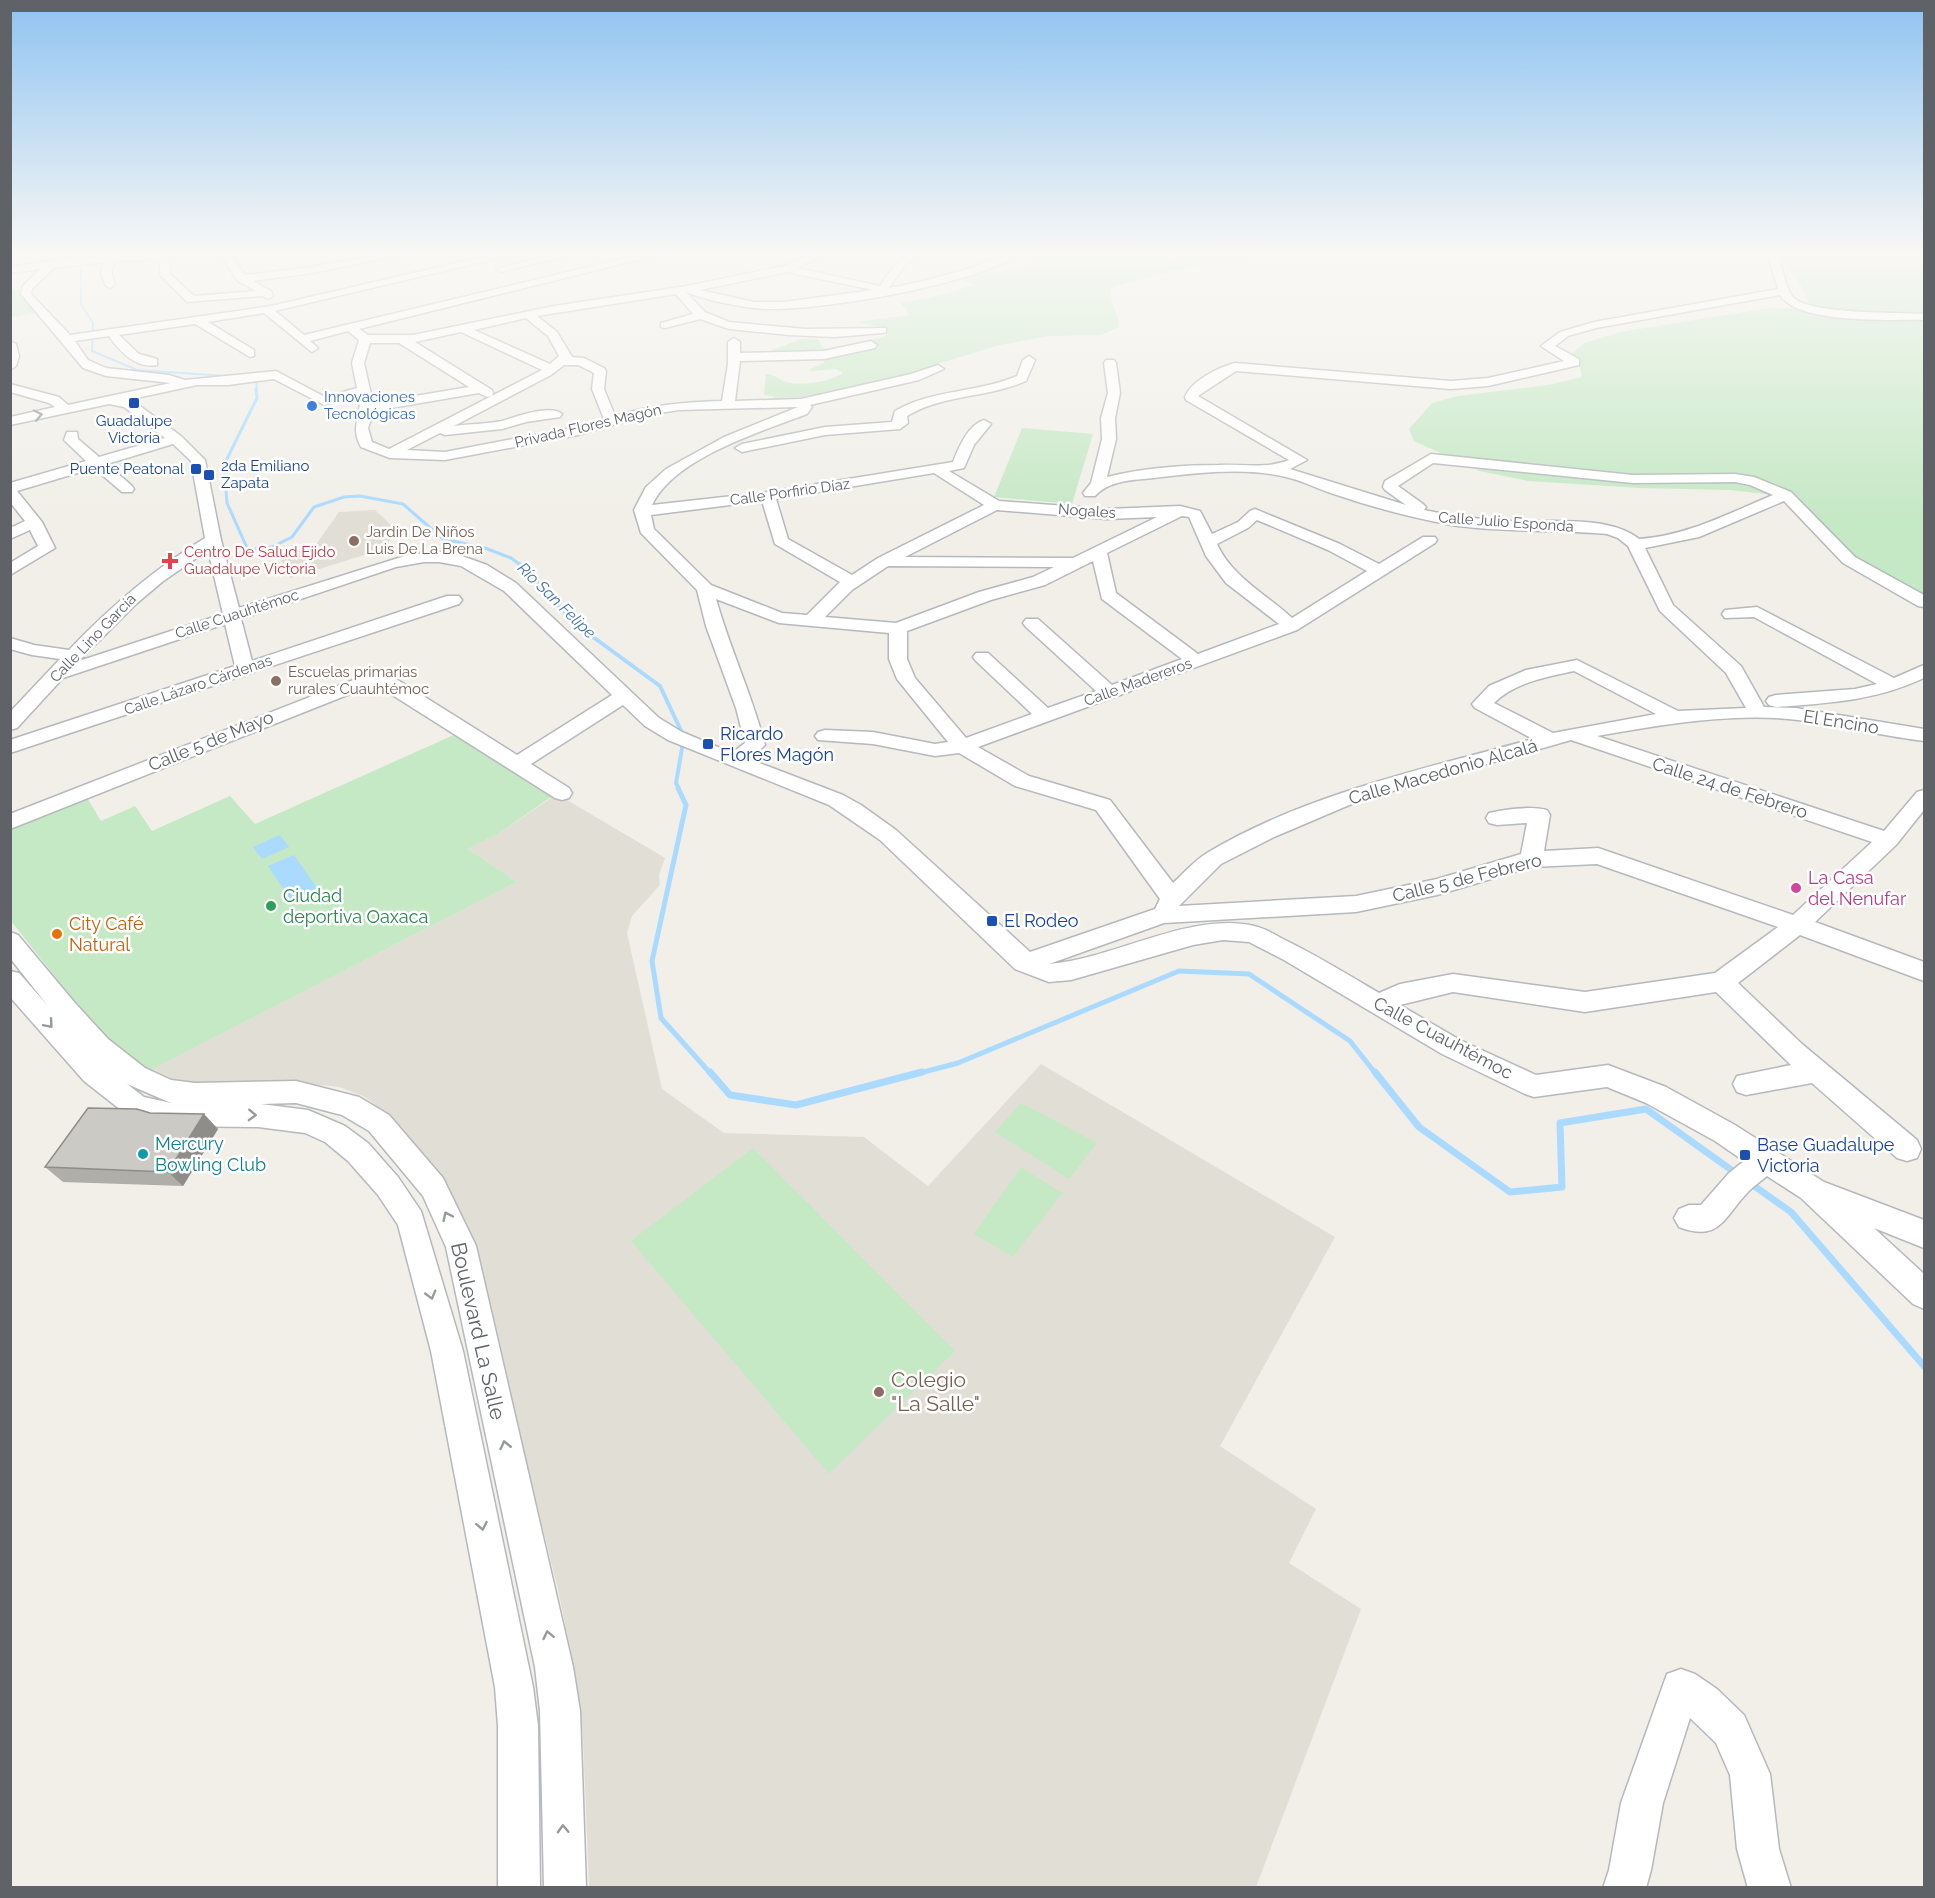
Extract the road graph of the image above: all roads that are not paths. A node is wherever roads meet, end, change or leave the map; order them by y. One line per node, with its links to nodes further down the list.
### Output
1 (68, 341): 22 (street)
2 (116, 341): 17 (street)
3 (230, 341): 14 (street)
4 (304, 341): 13 (street)
5 (365, 341): 25 (street, Privada Flores Magón)
6 (404, 341): 24 (street)
7 (493, 341): 19 (street)
8 (557, 341): 19 (street)
9 (734, 341): 15 (street)
10 (1556, 341): 43 (street)
11 (10, 344): 20 (street)
12 (873, 345): 15 (street)
13 (312, 348)
14 (250, 353)
15 (734, 357): 29 (street)
16 (1029, 360): 40 (street)
17 (153, 362)
18 (1110, 363): 44 (street)
19 (556, 365): 26 (street); 34 (street)
20 (10, 366)
21 (938, 369): 28 (street, Privada Flores Magón)
22 (186, 384): 25 (street); 27 (street)
23 (10, 388): 31 (street)
24 (481, 389): 26 (street); 30 (street)
25 (363, 390): 30 (street, Privada Flores Magón)
26 (496, 399): 36 (street)
27 (113, 401): 31 (street); 38 (street)
28 (801, 403): 29 (street, Privada Flores Magón); 40 (street)
29 (728, 405): 34 (street, Privada Flores Magón)
30 (368, 408): 39 (street, Privada Flores Magón)
31 (65, 409): 33 (street, one-way to 31)
32 (555, 414): 36 (street)
33 (10, 421)
34 (611, 421): 39 (street, Privada Flores Magón)
35 (984, 423): 42 (street, Calle Porfirio Díaz)
36 (434, 432): 39 (street)
37 (72, 435): 41 (street)
38 (176, 439): 41 (street); 56 (street)
39 (390, 454)
40 (687, 460): 50 (street)
41 (97, 462): 45 (street); 46 (street)
42 (938, 470): 48 (street, Calle Porfirio Díaz); 49 (street)
43 (1274, 471): 44 (street, Calle Julio Esponda); 53 (street, Calle Julio Esponda)
44 (1098, 484): 51 (street)
45 (127, 489)
46 (10, 490): 54 (street)
47 (1786, 495): 53 (street); 59 (street); 68 (street)
48 (768, 496): 50 (street, Calle Porfirio Díaz); 65 (street)
49 (995, 505): 51 (street, Nogales); 61 (street)
50 (642, 511): 66 (street)
51 (1073, 512): 52 (street, Nogales)
52 (1180, 512): 58 (street); 60 (street)
53 (1432, 516): 59 (street, Calle Julio Esponda)
54 (34, 522): 55 (street); 63 (street)
55 (10, 534)
56 (213, 540): 70 (street); 76 (street, Calle Lino García)
57 (1429, 540): 64 (street, Calle Madereros)
58 (1207, 543): 64 (street); 73 (street)
59 (1635, 544): 85 (street)
60 (1099, 551): 62 (street); 78 (street)
61 (884, 561): 62 (street); 65 (street)
62 (1080, 562): 74 (street)
63 (10, 570)
64 (1379, 571): 73 (street, Calle Madereros)
65 (852, 582): 71 (street)
66 (705, 589): 71 (street); 95 (street)
67 (453, 600): 79 (street, Calle Lázaro Cárdenas)
68 (1924, 602)
69 (1731, 614): 82 (street)
70 (232, 616): 79 (street); 81 (street, Calle Cuauhtémoc); 84 (street, Calle Cuauhtémoc)
71 (810, 622): 74 (street)
72 (1032, 623): 83 (street)
73 (1291, 626): 78 (street, Calle Madereros)
74 (898, 628): 93 (street)
75 (10, 643): 76 (street)
76 (75, 656): 81 (street, Calle Lino García)
77 (982, 657): 86 (street)
78 (1196, 660): 83 (street, Calle Madereros)
79 (245, 669): 94 (street, Calle Lázaro Cárdenas)
80 (1924, 671): 82 (street)
81 (58, 674): 88 (street, Calle Lino García)
82 (1894, 685): 85 (street)
83 (1109, 692): 86 (street, Calle Madereros)
84 (623, 696): 95 (street, Calle Cuauhtémoc); 96 (street)
85 (1755, 708): 87 (street, Calle Macedonio Alcalá); 90 (street, El Encino)
86 (1045, 716): 93 (street, Calle Madereros)
87 (1675, 717): 89 (street, Calle Macedonio Alcalá); 92 (street)
88 (10, 724)
89 (1572, 734): 92 (street, Calle Macedonio Alcalá); 101 (street, Calle 24 de Febrero)
90 (1924, 735)
91 (825, 736): 93 (street, Calle Madereros)
92 (1551, 740): 103 (street, Calle Macedonio Alcalá)
93 (962, 746): 103 (street)
94 (10, 747)
95 (734, 761): 106 (street, Calle Cuauhtémoc)
96 (518, 765): 97 (street, Calle 5 de Mayo); 100 (street, Calle 5 de Mayo)
97 (562, 793)
98 (1923, 801): 101 (street)
99 (1497, 818): 102 (street)
100 (10, 822)
101 (1888, 840): 104 (street)
102 (1531, 859): 103 (street, Calle 5 de Febrero); 104 (street, Calle 5 de Febrero)
103 (1167, 906): 106 (street)
104 (1797, 925): 107 (street, Calle 5 de Febrero); 109 (street)
105 (10, 940): 120 (street, Boulevard La Salle, one-way to 105)
106 (1024, 963): 110 (street, Calle Cuauhtémoc)
107 (1924, 972)
108 (10, 980): 119 (street, Boulevard La Salle, one-way to 119)
109 (1720, 982): 110 (street); 111 (street)
110 (1378, 1004): 114 (street, Calle Cuauhtémoc)
111 (1816, 1071): 112 (street); 113 (street)
112 (1746, 1084)
113 (1907, 1149)
114 (1754, 1170): 115 (street, Calle Cuauhtémoc); 116 (street)
115 (1811, 1190): 117 (street); 118 (street, Calle Cuauhtémoc)
116 (1689, 1218)
117 (1924, 1234)
118 (1924, 1294)
119 (519, 1887)
120 (565, 1887)
121 (1624, 1887): 122 (street)
122 (1770, 1887)

